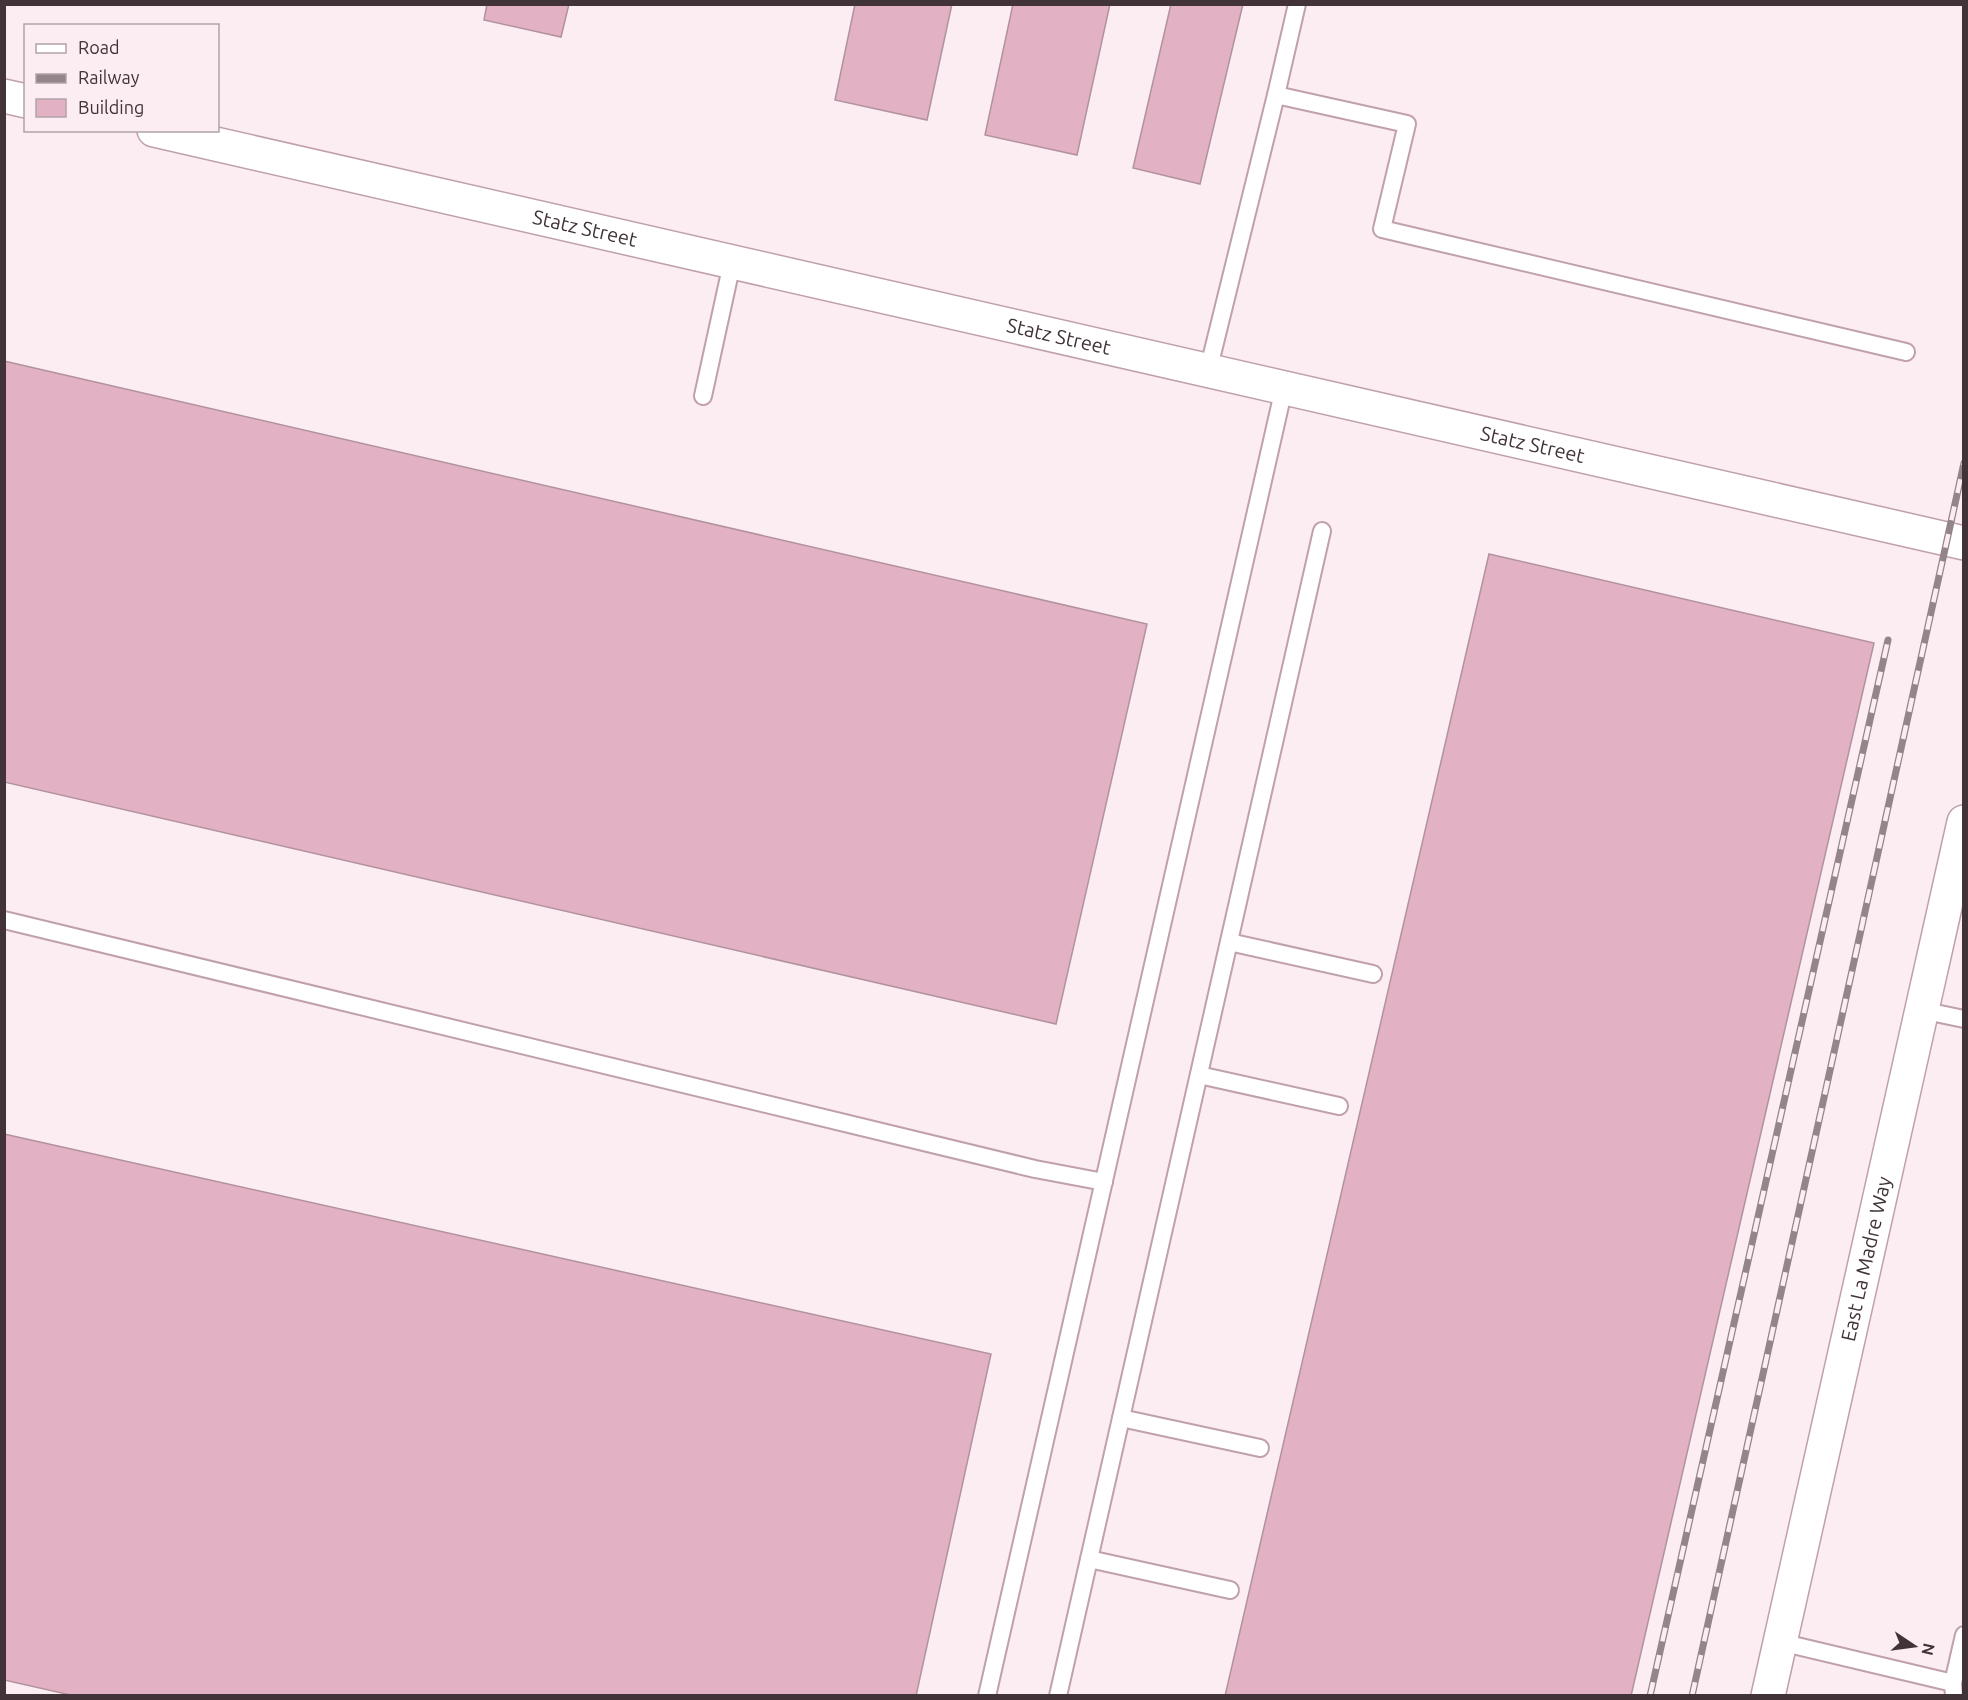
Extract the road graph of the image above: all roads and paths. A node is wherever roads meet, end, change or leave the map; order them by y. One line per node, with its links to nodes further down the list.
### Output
1 (1297, 4): 2 (lane)
2 (1276, 95): 7 (lane); 8 (lane)
3 (4, 96): 4 (street)
4 (24, 101)
5 (163, 132): 6 (street, Statz Street)
6 (732, 263): 8 (street, Statz Street); 10 (lane)
7 (1906, 352)
8 (1208, 371): 9 (street, Statz Street)
9 (1284, 388): 12 (street, Statz Street); 21 (lane)
10 (703, 396)
11 (1322, 531): 15 (lane)
12 (1964, 543)
13 (1964, 822): 17 (street, East La Madre Way)
14 (4, 920): 21 (lane)
15 (1229, 942): 16 (lane); 19 (lane)
16 (1372, 974)
17 (1921, 1010): 18 (lane); 27 (street, East La Madre Way)
18 (1964, 1019)
19 (1199, 1075): 20 (lane); 22 (lane)
20 (1339, 1106)
21 (1104, 1182): 29 (lane)
22 (1121, 1418): 23 (lane); 24 (lane)
23 (1260, 1448)
24 (1089, 1559): 25 (lane); 30 (lane)
25 (1230, 1590)
26 (1964, 1635): 28 (lane)
27 (1780, 1642): 28 (lane); 31 (street, East La Madre Way)
28 (1953, 1689)
29 (987, 1695)
30 (1058, 1695)
31 (1768, 1695)

